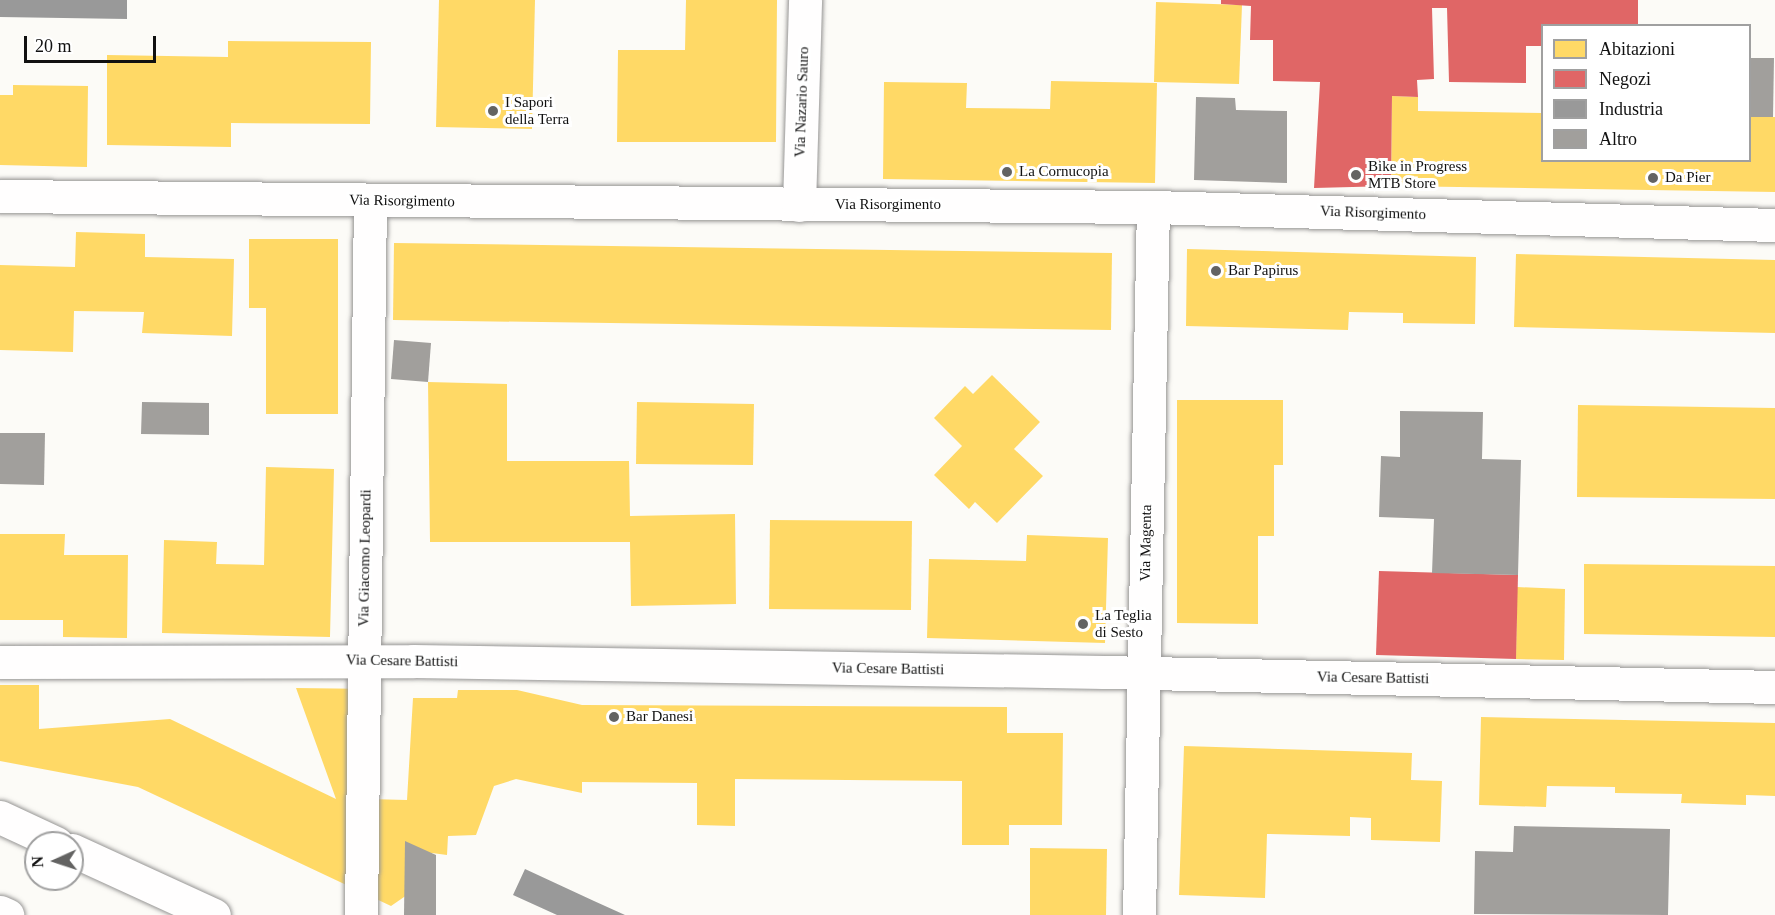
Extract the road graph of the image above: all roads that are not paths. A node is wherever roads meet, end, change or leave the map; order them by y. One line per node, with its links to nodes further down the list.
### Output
1 (805, 0): 4 (street, Via Nazario Sauro)
2 (0, 196): 3 (street, Via Risorgimento)
3 (369, 201): 4 (street, Via Risorgimento); 7 (street, Via Giacomo Leopardi)
4 (800, 205): 5 (street, Via Risorgimento)
5 (1153, 207): 6 (street, Via Risorgimento); 9 (street, Via Magenta)
6 (1775, 225)
7 (364, 661): 8 (street, Via Cesare Battisti); 9 (street, Via Cesare Battisti); 17 (street, Via Giacomo Leopardi)
8 (0, 662)
9 (1143, 673): 10 (street, Via Cesare Battisti); 18 (street, Via Magenta)
10 (1775, 687)
11 (0, 817): 12 (street)
12 (30, 831)
13 (84, 855): 16 (street)
14 (0, 912): 15 (street)
15 (7, 915)
16 (214, 915)
17 (361, 915)
18 (1139, 915)

